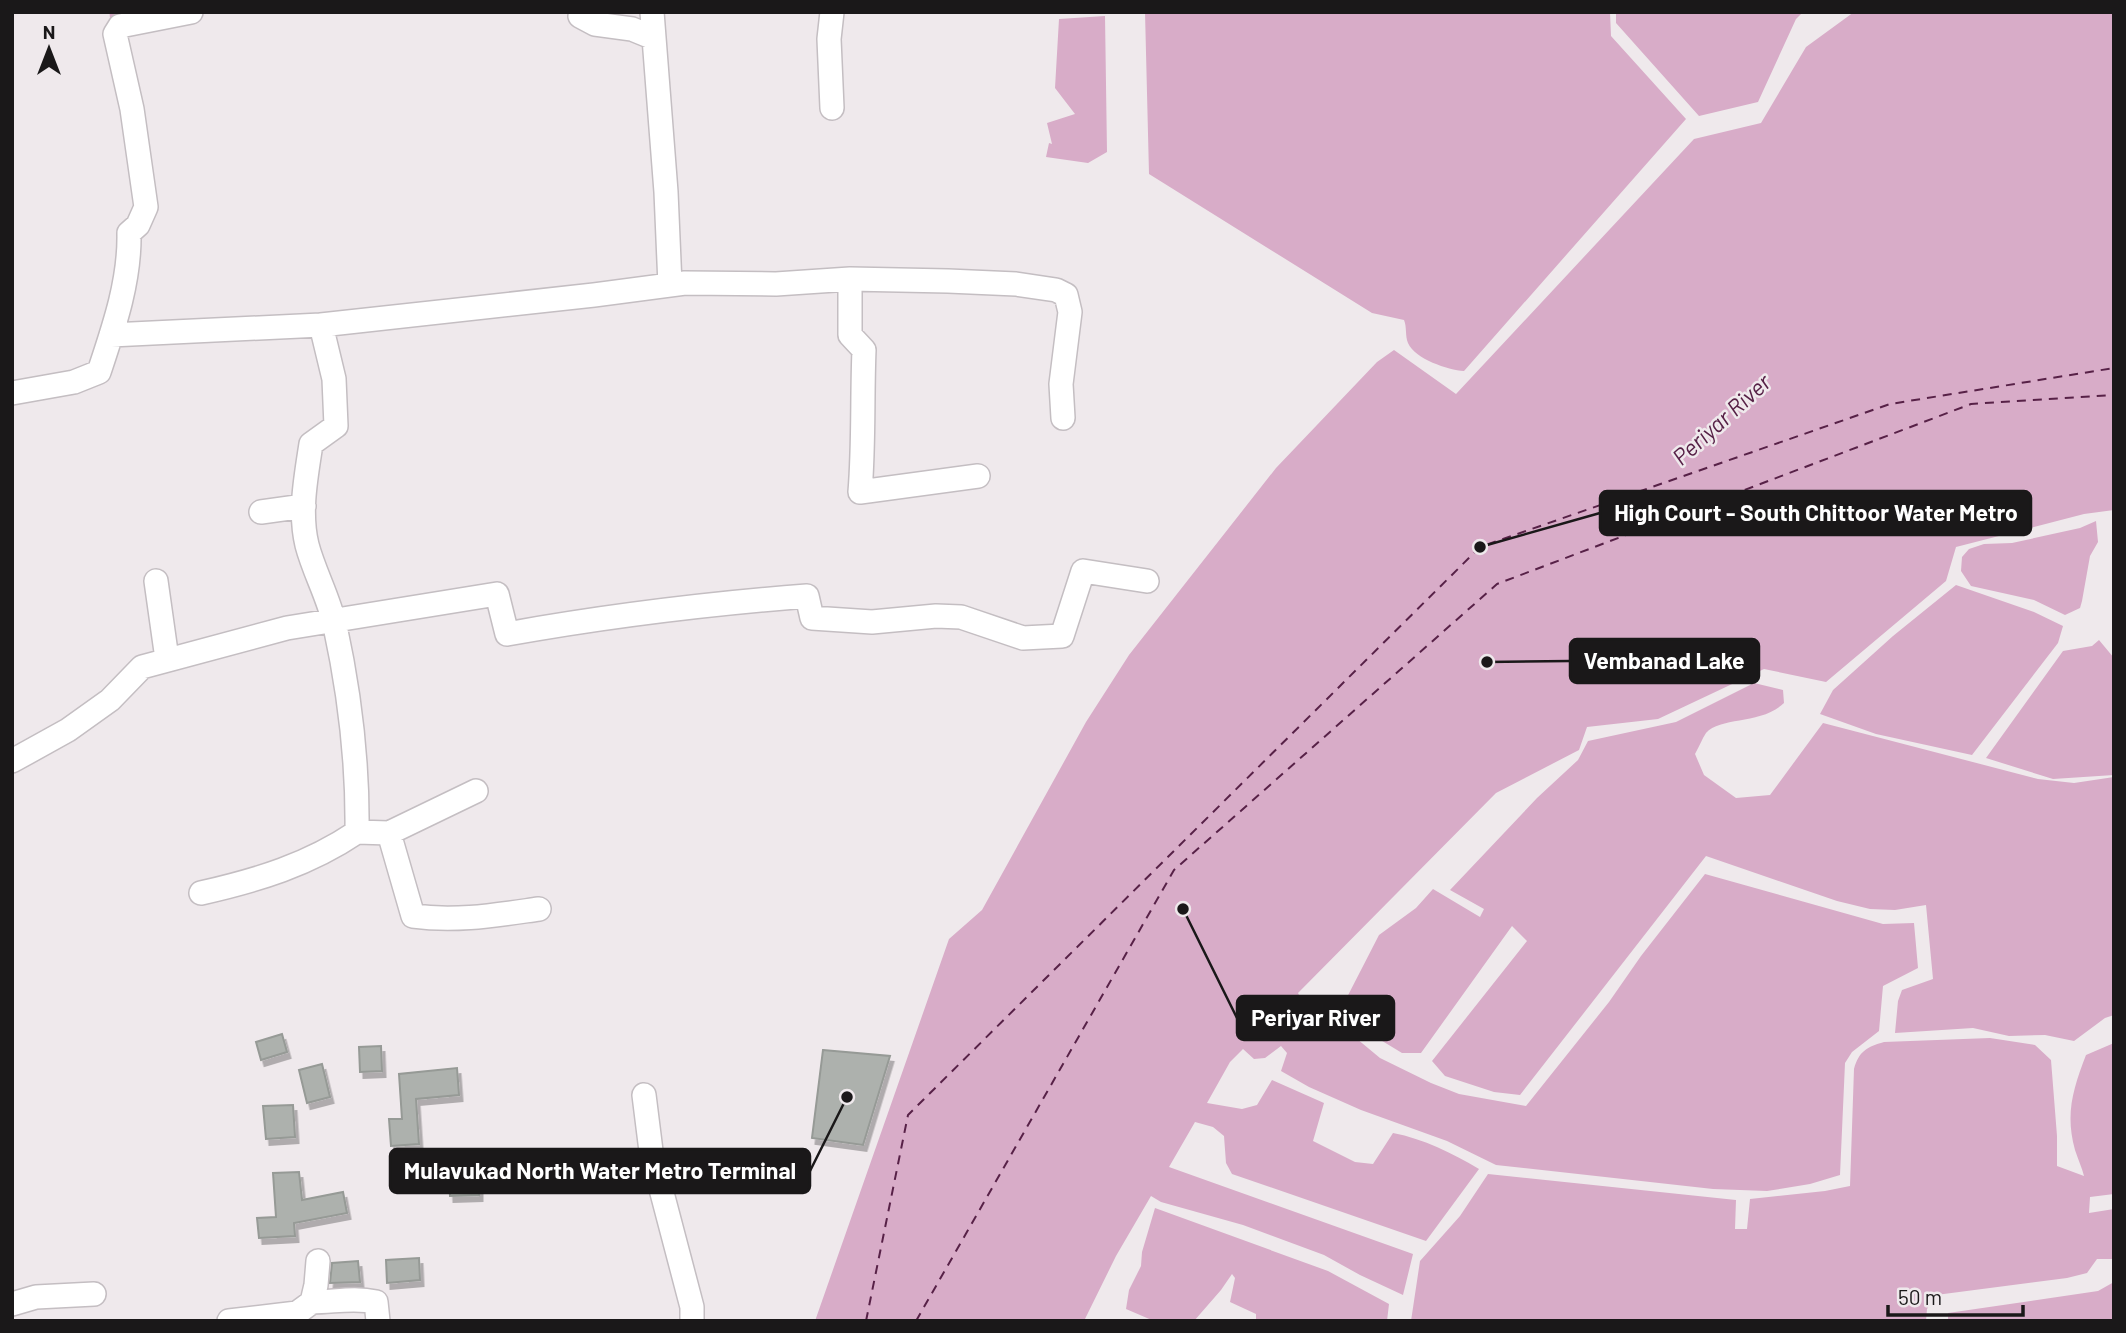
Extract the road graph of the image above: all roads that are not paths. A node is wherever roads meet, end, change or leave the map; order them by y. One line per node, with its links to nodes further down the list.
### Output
1 (191, 12): 10 (street)
2 (652, 12): 5 (street)
3 (832, 12): 6 (street)
4 (580, 16): 5 (street)
5 (654, 38): 8 (street)
6 (832, 108)
7 (850, 279): 8 (street); 12 (street); 13 (street)
8 (670, 285): 9 (street)
9 (321, 325): 10 (street); 14 (street)
10 (111, 335): 11 (street)
11 (12, 393)
12 (1063, 418)
13 (978, 476)
14 (304, 506): 15 (street); 18 (street)
15 (261, 512)
16 (156, 580): 19 (street)
17 (1147, 581): 18 (street)
18 (334, 621): 19 (street); 22 (street)
19 (167, 659): 20 (street)
20 (12, 761)
21 (476, 791): 23 (street)
22 (357, 832): 23 (street); 24 (street)
23 (389, 833): 25 (street)
24 (201, 893)
25 (539, 909)
26 (644, 1096): 33 (street)
27 (318, 1261): 29 (street)
28 (94, 1294): 30 (street)
29 (312, 1302): 31 (street); 32 (street)
30 (12, 1304)
31 (229, 1321)
32 (378, 1321)
33 (692, 1321)

